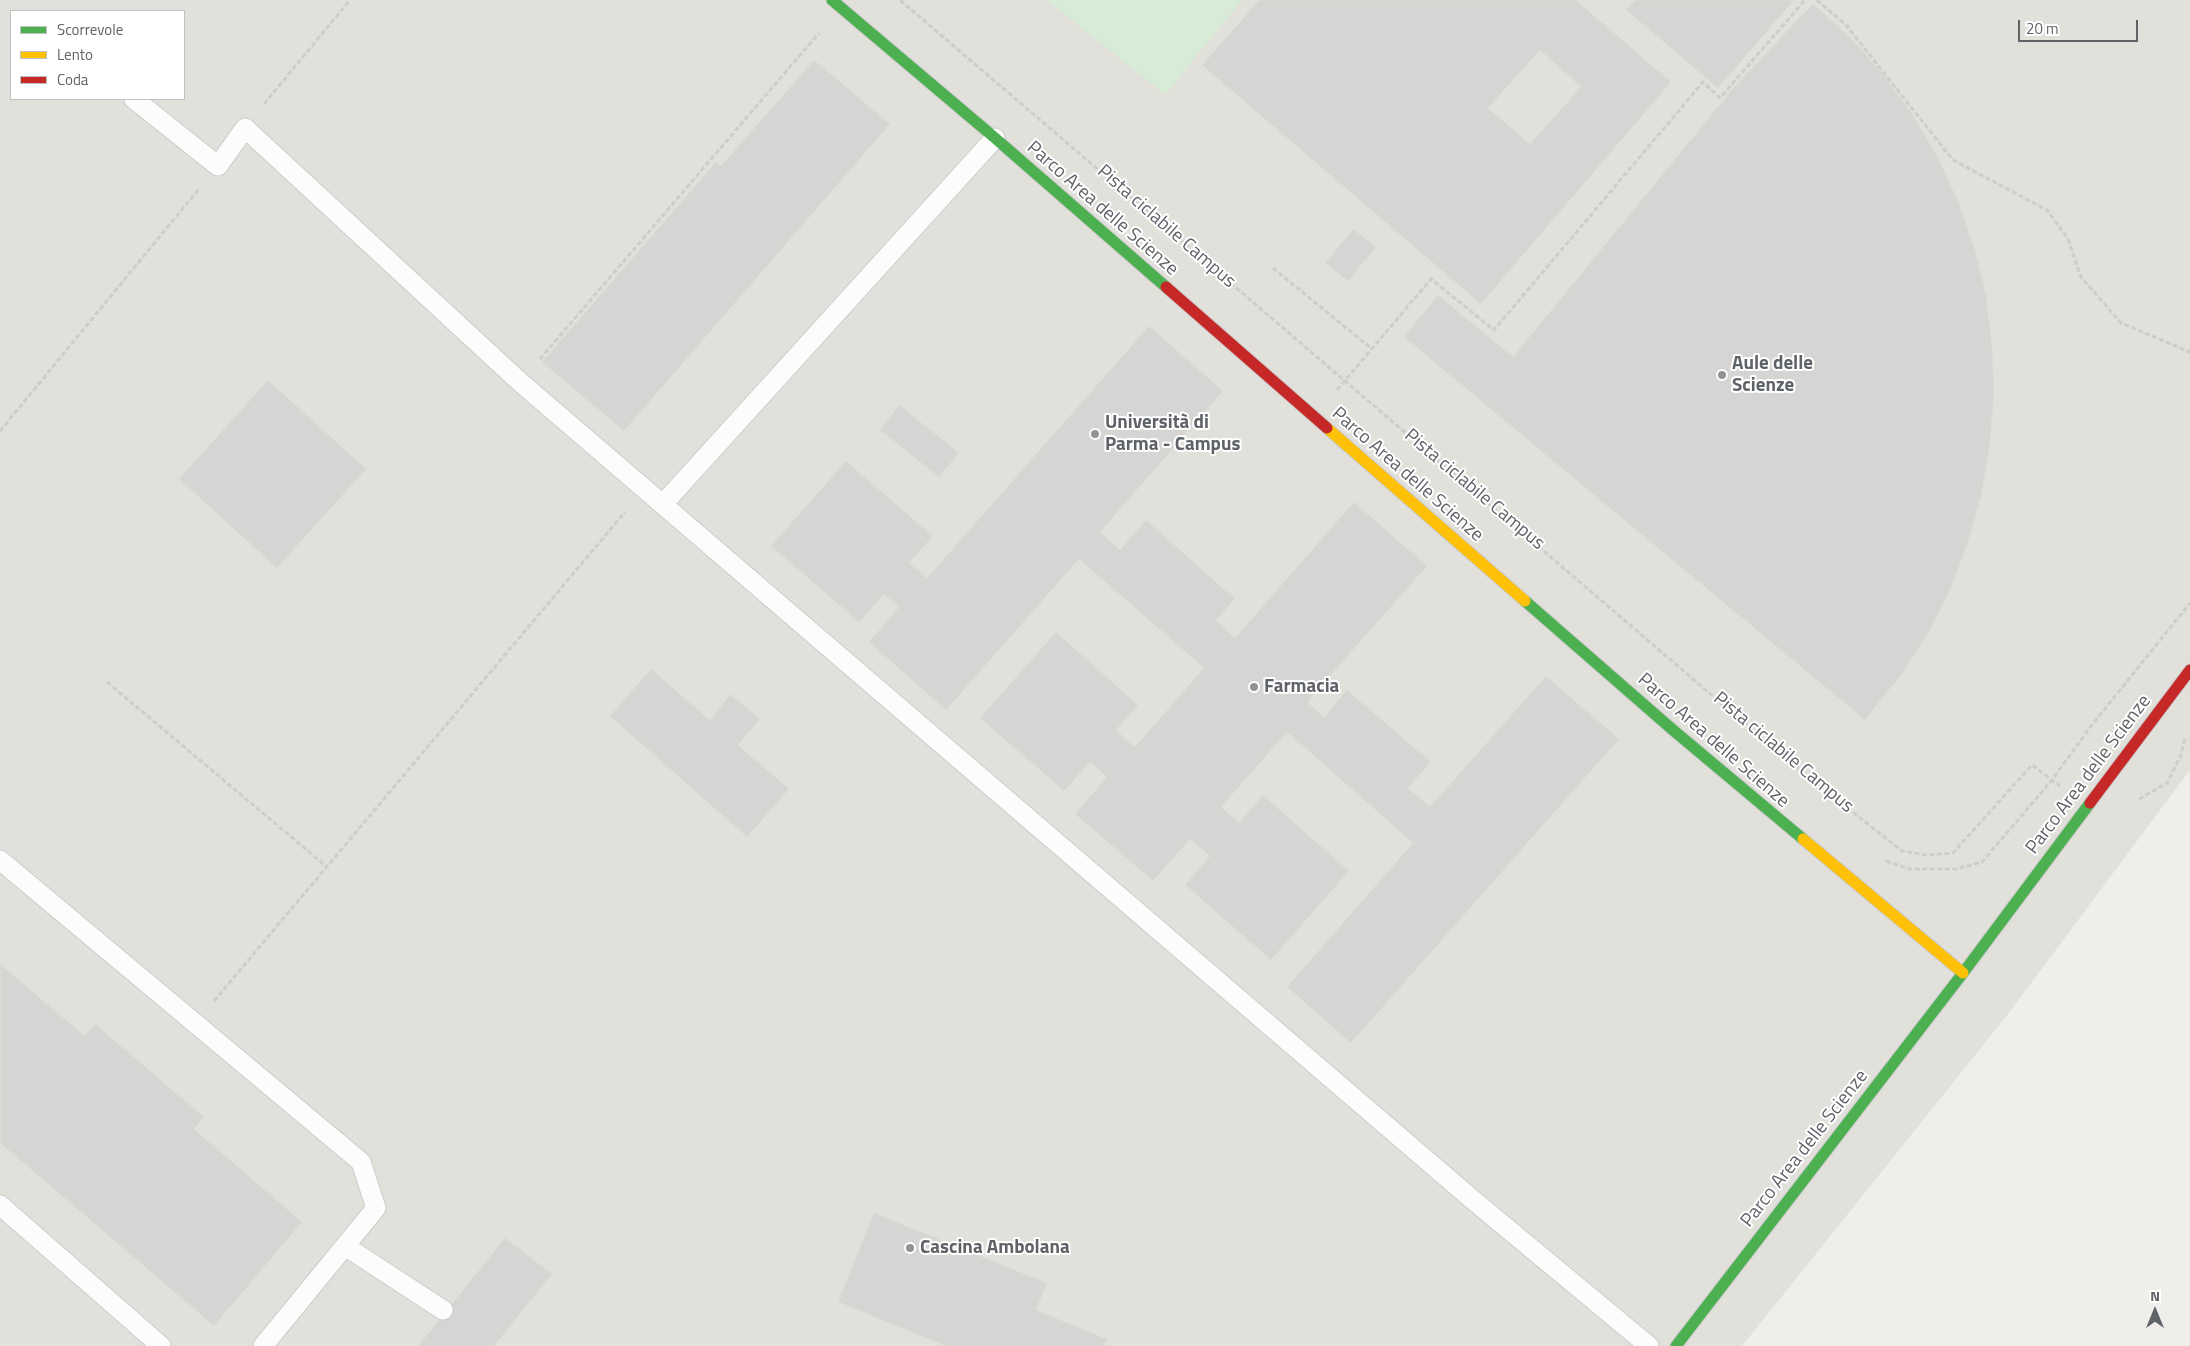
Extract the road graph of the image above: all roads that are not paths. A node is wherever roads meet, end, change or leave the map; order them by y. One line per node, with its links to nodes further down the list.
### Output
1 (832, 0): 3 (street, Parco Area delle Scienze)
2 (135, 100): 4 (lane)
3 (995, 138): 4 (lane); 7 (street, Parco Area delle Scienze)
4 (663, 504): 13 (lane)
5 (2190, 670): 7 (street, Parco Area delle Scienze)
6 (0, 860): 9 (lane)
7 (1963, 973): 14 (street, Parco Area delle Scienze)
8 (0, 1205): 11 (lane)
9 (345, 1246): 10 (lane); 12 (lane)
10 (443, 1310)
11 (161, 1346)
12 (263, 1346)
13 (1649, 1346)
14 (1676, 1346)

